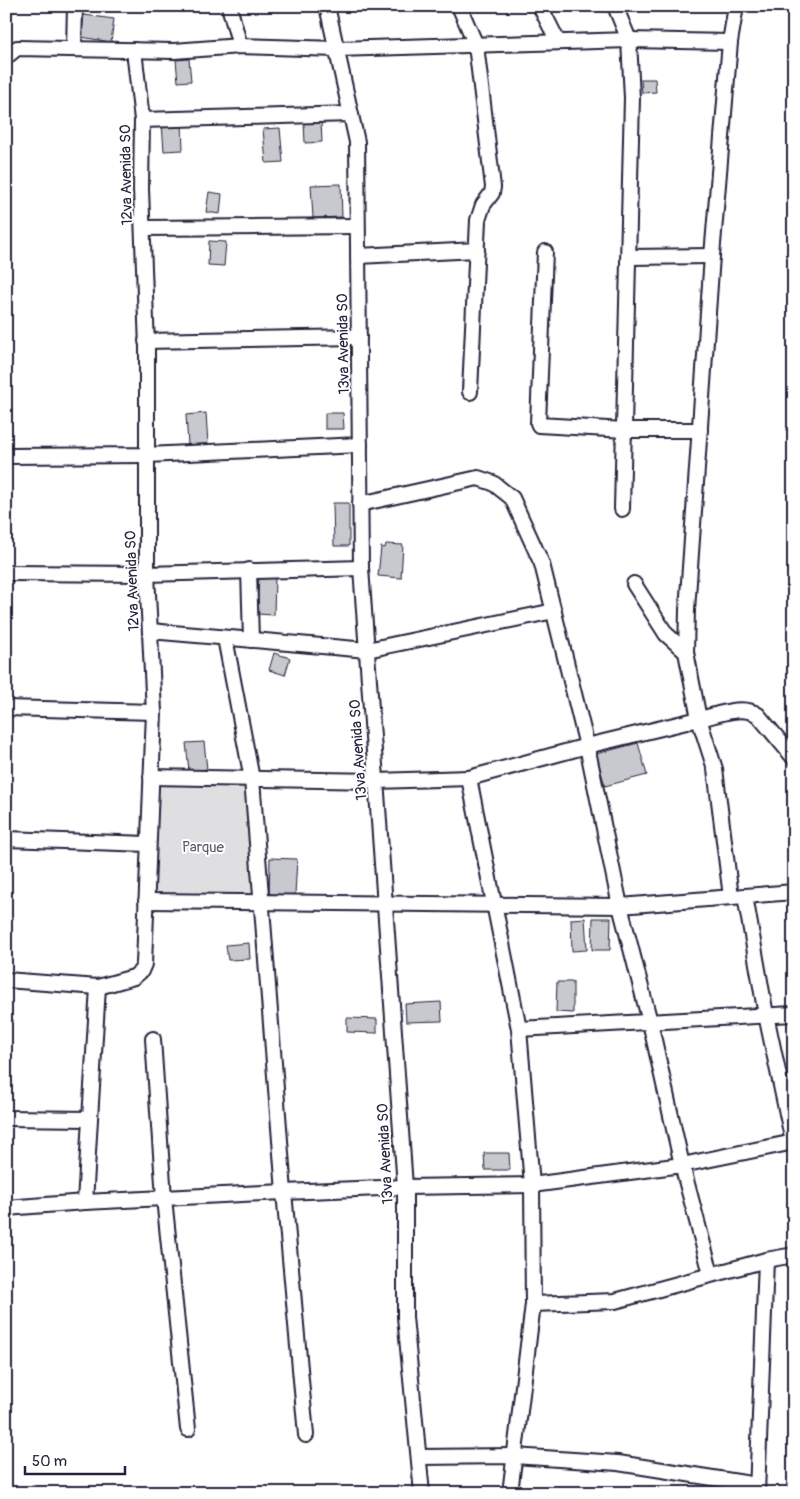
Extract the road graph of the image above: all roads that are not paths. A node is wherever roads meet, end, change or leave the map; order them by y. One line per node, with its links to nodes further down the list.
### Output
1 (75, 6): 13 (street)
2 (229, 6): 12 (street)
3 (459, 6): 11 (street)
4 (540, 6): 9 (street)
5 (615, 6): 8 (street)
6 (736, 6): 10 (street)
7 (328, 7): 14 (street, 13va Avenida SO)
8 (629, 40): 9 (street); 10 (street); 24 (street)
9 (558, 42): 11 (street)
10 (730, 42): 25 (street)
11 (476, 45): 14 (street); 21 (street)
12 (240, 46): 14 (street); 15 (street)
13 (74, 49): 15 (street); 16 (street)
14 (337, 49): 17 (street, 13va Avenida SO)
15 (134, 50): 18 (street, 12va Avenida SO)
16 (6, 57)
17 (351, 114): 18 (street); 19 (street, 13va Avenida SO)
18 (142, 120): 20 (street, 12va Avenida SO)
19 (357, 226): 20 (street); 23 (street, 13va Avenida SO)
20 (143, 228): 27 (street, 12va Avenida SO)
21 (477, 250): 23 (street); 28 (street)
22 (545, 252): 29 (street)
23 (358, 256): 26 (street, 13va Avenida SO)
24 (629, 256): 25 (street); 29 (street)
25 (712, 256): 30 (street)
26 (359, 337): 27 (street); 31 (street, 13va Avenida SO)
27 (146, 341): 32 (street, 12va Avenida SO)
28 (470, 392)
29 (625, 430): 30 (street); 35 (street)
30 (700, 430): 46 (street)
31 (360, 445): 32 (street); 34 (street, 13va Avenida SO)
32 (147, 455): 33 (street); 39 (street, 12va Avenida SO)
33 (6, 456)
34 (360, 504): 36 (street, 13va Avenida SO); 41 (street)
35 (622, 510)
36 (361, 568): 37 (street); 45 (street, 13va Avenida SO)
37 (249, 570): 39 (street); 44 (street)
38 (6, 573): 39 (street)
39 (147, 574): 42 (street, 12va Avenida SO)
40 (634, 584): 46 (street)
41 (554, 611): 45 (street); 50 (street)
42 (150, 631): 43 (street); 48 (street, 12va Avenida SO)
43 (225, 638): 44 (street); 54 (street)
44 (252, 640): 45 (street)
45 (367, 650): 55 (street, 13va Avenida SO)
46 (686, 652): 49 (street)
47 (6, 708): 48 (street)
48 (154, 712): 52 (street, 12va Avenida SO)
49 (700, 719): 50 (street); 51 (street); 59 (street)
50 (587, 746): 53 (street); 64 (street)
51 (794, 758)
52 (151, 777): 54 (street); 57 (street, 12va Avenida SO)
53 (469, 778): 55 (street); 63 (street)
54 (252, 779): 55 (street); 61 (street)
55 (377, 781): 62 (street, 13va Avenida SO)
56 (6, 839): 57 (street)
57 (148, 844): 60 (street, 12va Avenida SO)
58 (794, 892): 59 (street)
59 (738, 897): 64 (street); 68 (street)
60 (146, 901): 61 (street); 66 (street, 12va Avenida SO)
61 (261, 902): 62 (street); 78 (street)
62 (385, 903): 63 (street); 77 (street, 13va Avenida SO)
63 (493, 904): 64 (street); 70 (street)
64 (620, 906): 69 (street)
65 (6, 980): 66 (street, 12va Avenida SO)
66 (98, 987): 73 (street)
67 (794, 1014): 68 (street)
68 (766, 1015): 69 (street); 74 (street)
69 (650, 1022): 70 (street); 75 (street)
70 (519, 1029): 76 (street)
71 (153, 1039): 79 (street)
72 (6, 1118): 73 (street)
73 (90, 1119): 80 (street)
74 (794, 1142): 75 (street)
75 (682, 1165): 76 (street); 84 (street)
76 (532, 1185): 77 (street); 85 (street)
77 (405, 1186): 78 (street); 89 (street, 13va Avenida SO)
78 (284, 1192): 79 (street); 87 (street)
79 (164, 1198): 80 (street); 86 (street)
80 (85, 1202): 81 (street)
81 (6, 1208)
82 (794, 1255): 83 (street)
83 (766, 1260): 84 (street); 90 (street)
84 (711, 1274): 85 (street)
85 (533, 1304): 88 (street)
86 (188, 1429)
87 (306, 1435)
88 (514, 1456): 89 (street); 90 (street); 92 (street)
89 (419, 1458): 91 (street, 13va Avenida SO)
90 (757, 1489)
91 (422, 1493)
92 (510, 1493)

